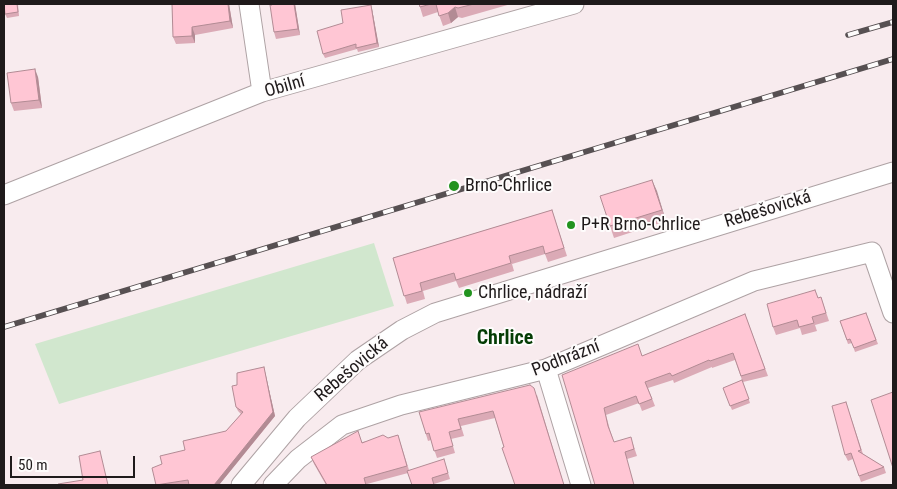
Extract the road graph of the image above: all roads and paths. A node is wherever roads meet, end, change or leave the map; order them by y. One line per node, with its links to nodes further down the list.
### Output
1 (249, 4): 4 (street)
2 (574, 4): 3 (street, Obilní)
3 (534, 10): 4 (street, Obilní)
4 (262, 92): 6 (street, Obilní)
5 (893, 172): 9 (street, Rebešovická)
6 (4, 195)
7 (893, 313): 8 (street, Podhrázní)
8 (546, 369): 10 (street, Podhrázní); 11 (street)
9 (241, 485)
10 (273, 485)
11 (581, 485)

